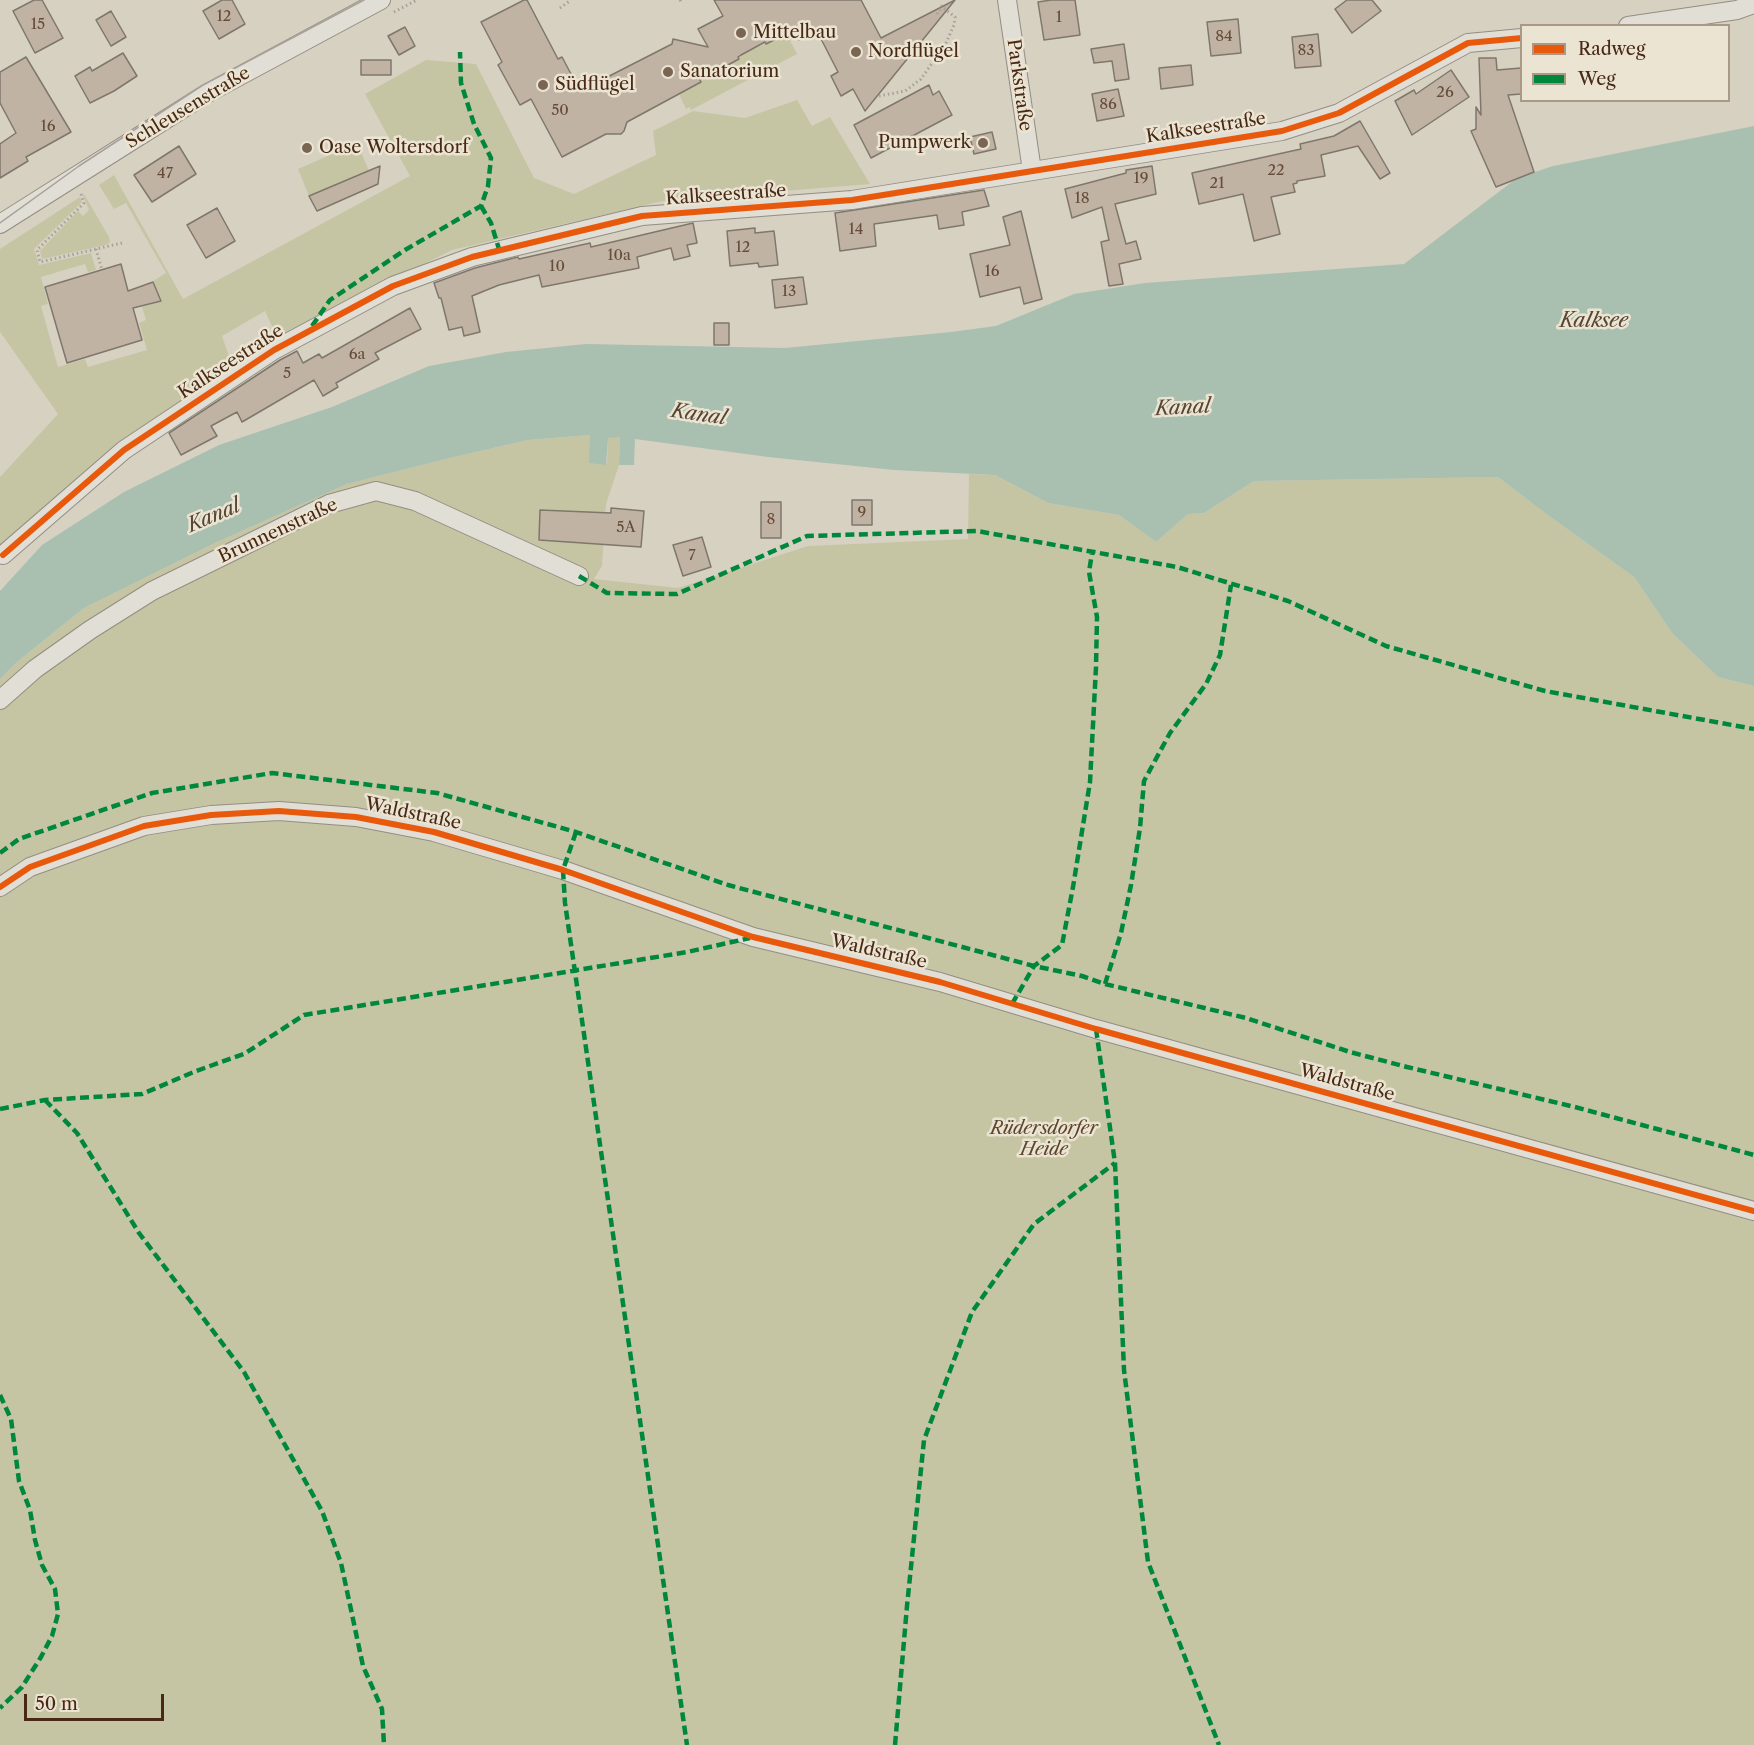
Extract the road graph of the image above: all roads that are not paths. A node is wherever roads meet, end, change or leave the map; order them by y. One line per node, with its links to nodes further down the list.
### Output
1 (1007, 0): 6 (street, Parkstraße)
2 (1754, 4): 4 (street)
3 (384, 8): 7 (street, Schleusenstraße)
4 (1642, 24)
5 (1520, 38): 6 (street, Kalkseestraße)
6 (1032, 171): 8 (street, Kalkseestraße)
7 (0, 224)
8 (3, 555)
9 (579, 576): 10 (street, Brunnenstraße)
10 (0, 700)
11 (0, 887): 12 (street, Waldstraße)
12 (1754, 1210)

